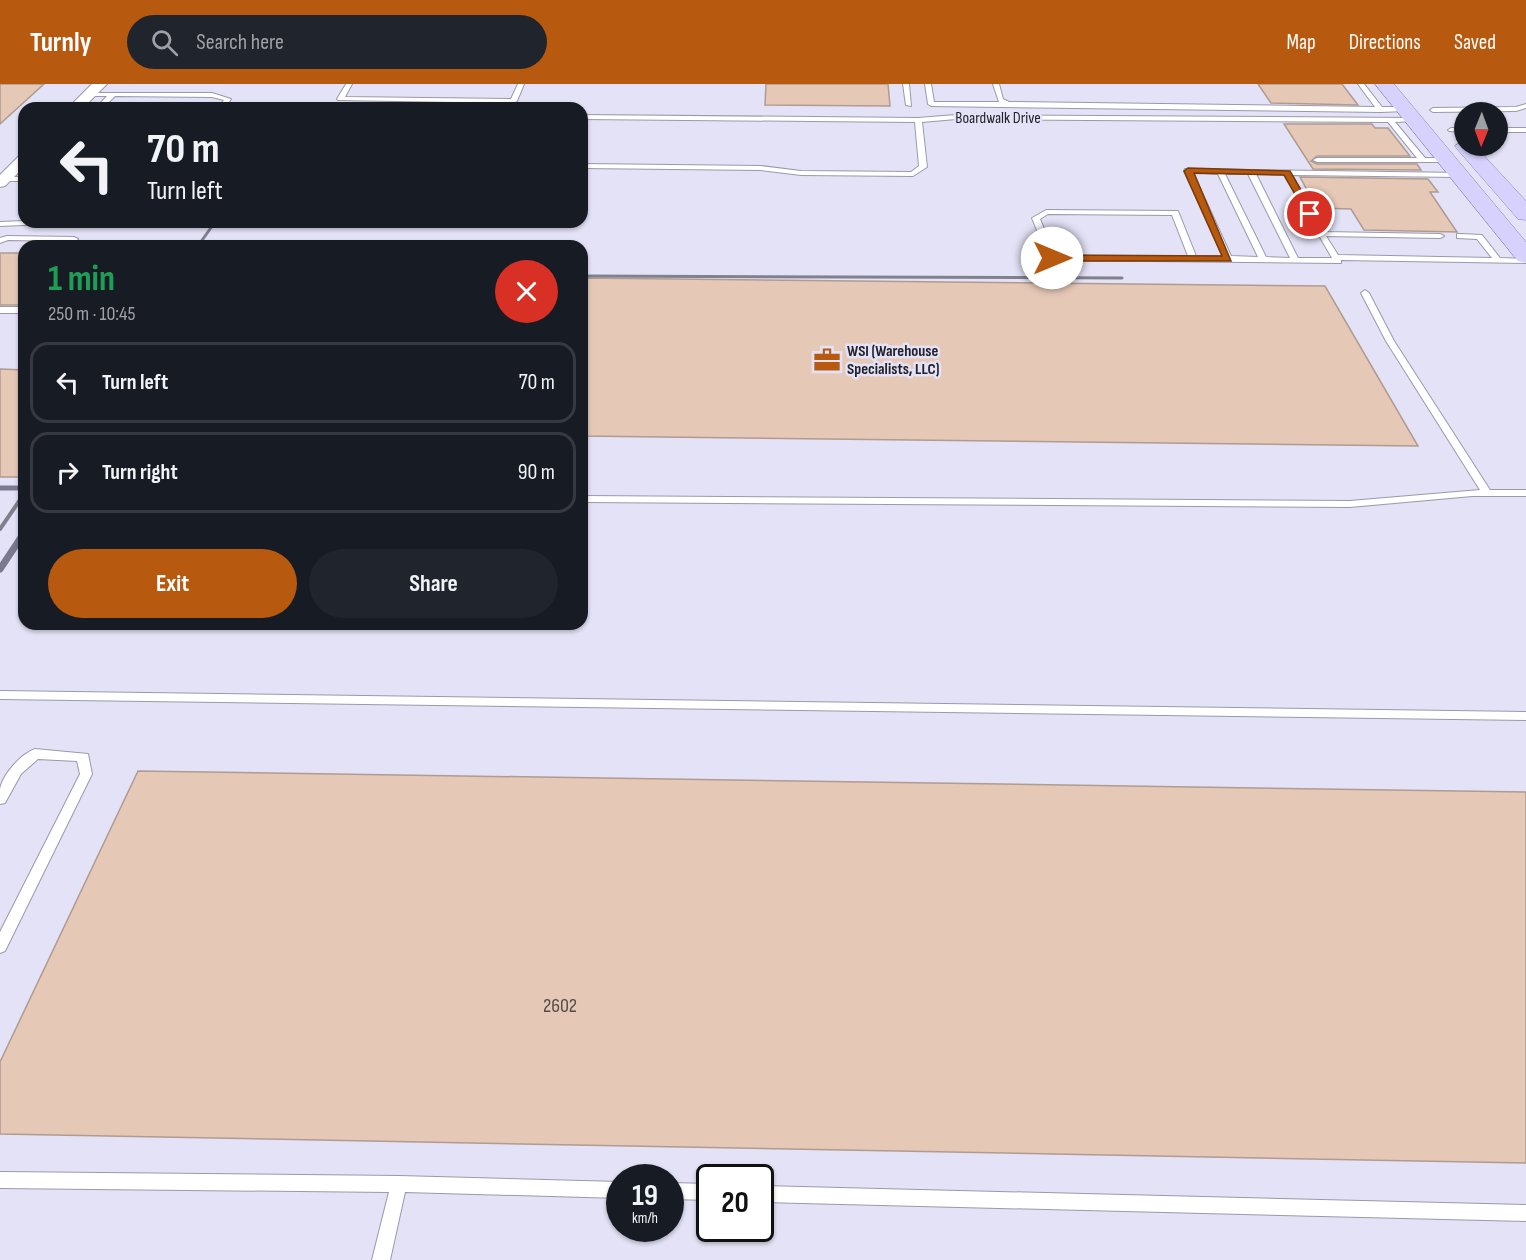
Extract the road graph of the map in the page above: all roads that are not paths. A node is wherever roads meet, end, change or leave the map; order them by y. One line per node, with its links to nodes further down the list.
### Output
1 (349, 84): 2 (lane)
2 (521, 84)
3 (906, 84): 15 (lane)
4 (928, 84): 14 (lane)
5 (996, 84): 14 (lane)
6 (1360, 84): 17 (lane)
7 (1384, 84): 19 (main road)
8 (95, 89): 10 (lane); 11 (street)
9 (1419, 93): 18 (main road)
10 (113, 94): 12 (lane); 13 (lane)
11 (81, 102)
12 (105, 102)
13 (226, 102)
14 (1008, 104): 17 (lane)
15 (909, 105)
16 (1526, 106): 18 (lane)
17 (1381, 110): 19 (lane)
18 (1433, 110): 19 (main road); 22 (main road)
19 (1403, 116): 21 (lane, Boardwalk Drive); 27 (lane); 30 (main road)
20 (588, 117): 21 (lane, Boardwalk Drive)
21 (918, 120): 29 (lane)
22 (1454, 130)
23 (1508, 130): 24 (lane)
24 (1526, 130)
25 (1476, 156): 34 (main road)
26 (1317, 160): 27 (lane)
27 (1423, 160): 30 (lane)
28 (18, 165): 36 (street)
29 (588, 166)
30 (1453, 168): 33 (lane); 34 (main road); 45 (main road)
31 (1220, 171): 32 (lane); 48 (lane); 49 (lane)
32 (1251, 172): 33 (lane); 51 (lane)
33 (1287, 173): 40 (lane)
34 (1492, 175): 37 (main road)
35 (18, 180): 36 (lane)
36 (2, 181)
37 (1526, 214)
38 (18, 223): 39 (lane)
39 (0, 224)
40 (1322, 234): 41 (lane); 46 (lane)
41 (1440, 236)
42 (1460, 236): 50 (lane)
43 (73, 240): 44 (lane)
44 (0, 241)
45 (1526, 256)
46 (1335, 257): 50 (lane); 51 (lane)
47 (1193, 258): 47 (lane); 48 (lane)
48 (1228, 259): 49 (lane)
49 (1263, 259): 51 (lane)
50 (1497, 259): 52 (lane)
51 (1295, 260)
52 (1526, 261)
53 (1365, 292): 56 (lane)
54 (0, 310): 55 (lane)
55 (18, 310)
56 (1486, 493): 57 (lane); 58 (lane)
57 (1526, 494)
58 (588, 499)
59 (0, 695): 60 (lane)
60 (1526, 716)
61 (0, 799): 62 (lane)
62 (0, 947)
63 (0, 1180): 64 (lane)
64 (399, 1184): 65 (lane); 68 (lane)
65 (606, 1190)
66 (774, 1194): 67 (lane)
67 (1526, 1213)
68 (381, 1260)

